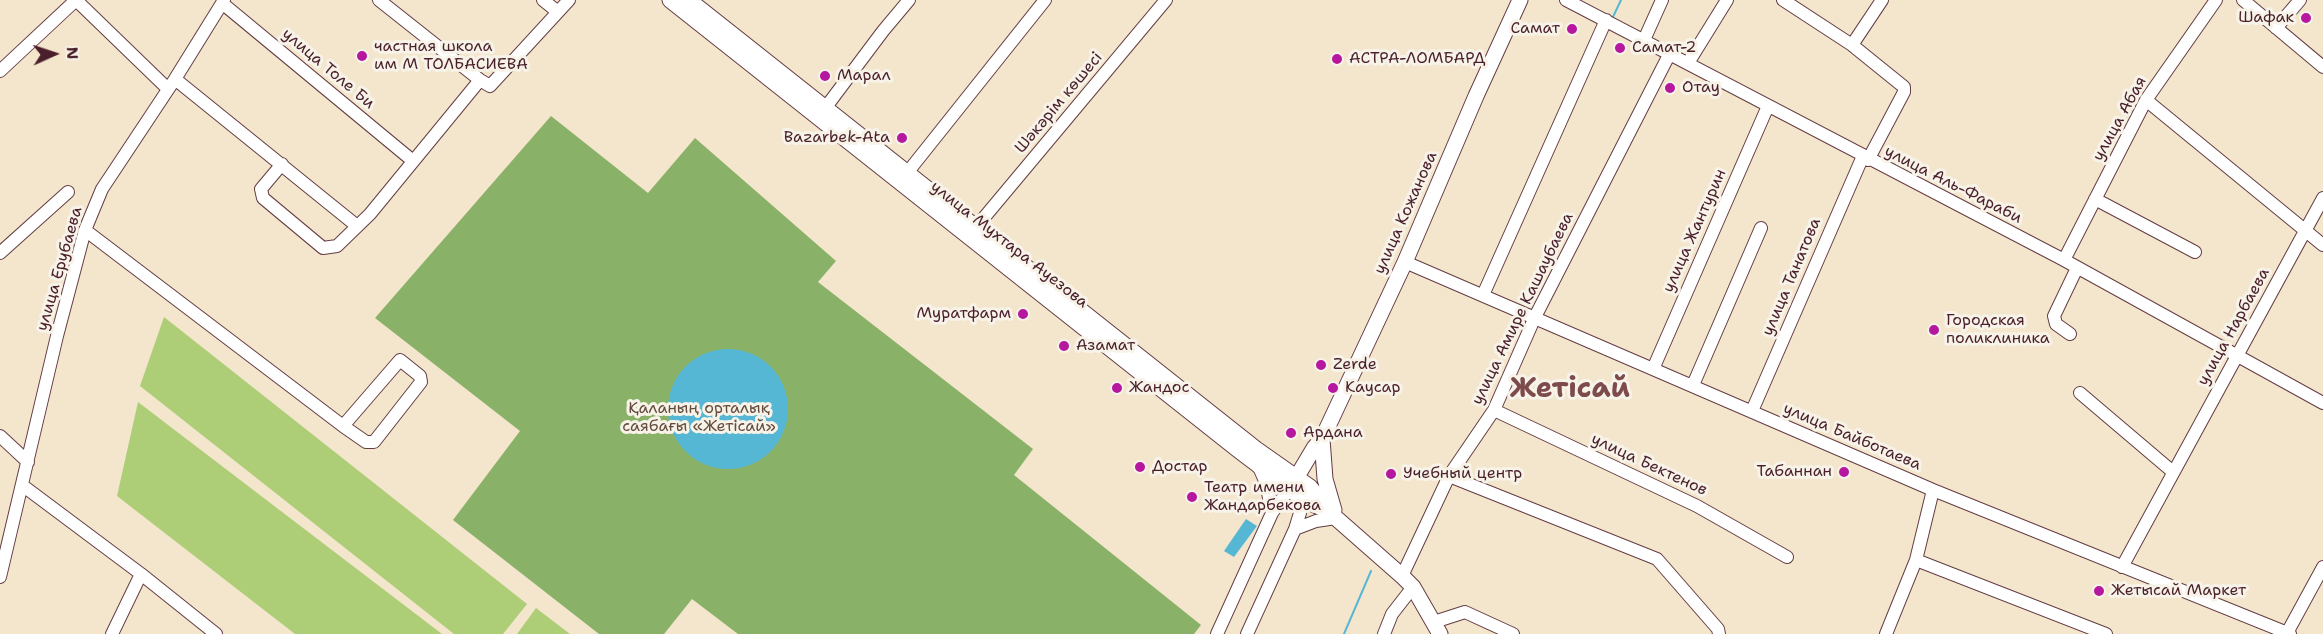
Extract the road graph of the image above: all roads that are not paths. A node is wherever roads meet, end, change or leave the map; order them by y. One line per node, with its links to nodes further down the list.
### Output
1 (76, 0): 28 (street); 30 (street)
2 (380, 0): 29 (street)
3 (543, 0): 20 (street)
4 (569, 0): 20 (street)
5 (670, 0): 33 (main road, улица Мухтара Ауезова)
6 (689, 0): 33 (main road, улица Мухтара Ауезова)
7 (909, 0): 33 (street)
8 (1045, 0): 37 (street)
9 (1166, 0): 42 (street, Шәкәрім көшесі)
10 (1520, 0): 50 (main road, улица Кожанова)
11 (1566, 0): 21 (street, улица Аль-Фараби)
12 (1662, 0): 23 (street)
13 (1727, 0): 26 (street)
14 (1783, 0): 24 (street)
15 (1882, 0): 24 (street)
16 (2217, 0): 31 (street, улица Абая)
17 (2243, 0): 22 (street)
18 (2300, 0): 22 (street)
19 (223, 2): 30 (street, улица Ерубаева); 35 (street, улица Толе Би)
20 (558, 12): 29 (street)
21 (1606, 20): 23 (street, улица Аль-Фараби); 52 (street)
22 (2276, 28): 27 (street)
23 (1644, 40): 25 (street, улица Аль-Фараби)
24 (1852, 45): 34 (street, улица Танатова)
25 (1669, 55): 26 (street, улица Аль-Фараби); 53 (street, улица Амире Кашаубаева)
26 (1688, 63): 32 (street, улица Аль-Фараби)
27 (2323, 67)
28 (0, 71)
29 (480, 80): 35 (street)
30 (172, 84): 36 (street); 44 (street, улица Ерубаева)
31 (2146, 100): 40 (street, улица Абая); 45 (street)
32 (1768, 106): 34 (street, улица Аль-Фараби); 56 (street, улица Жантурин)
33 (821, 113): 37 (main road, улица Мухтара Ауезова)
34 (1865, 158): 49 (street, улица Аль-Фараби); 61 (street, улица Танатова)
35 (413, 161): 41 (street)
36 (282, 164): 41 (street); 41 (street)
37 (904, 177): 42 (main road, улица Мухтара Ауезова); 66 (main road, улица Мухтара Ауезова)
38 (68, 192): 48 (street)
39 (2323, 198): 45 (street, улица Нарбаева)
40 (2095, 199): 47 (street); 49 (street, улица Абая)
41 (357, 226)
42 (977, 226): 66 (main road, улица Мухтара Ауезова)
43 (1761, 228): 57 (street)
44 (86, 230): 62 (street); 65 (street, улица Ерубаева)
45 (2305, 231): 46 (street); 55 (street, улица Нарбаева)
46 (2323, 245)
47 (2195, 252)
48 (0, 253)
49 (2064, 260): 51 (street, улица Аль-Фараби)
50 (1405, 262): 52 (street, улица Байботаева); 64 (main road, улица Кожанова)
51 (2076, 268): 54 (street); 55 (street, улица Аль-Фараби)
52 (1483, 296): 53 (street, улица Байботаева)
53 (1535, 318): 56 (street, улица Байботаева); 60 (street, улица Амире Кашаубаева)
54 (2070, 334)
55 (2238, 357): 59 (street, улица Аль-Фараби); 67 (street, улица Нарбаева)
56 (1653, 369): 57 (street, улица Байботаева)
57 (1693, 385): 61 (street, улица Байботаева)
58 (2080, 393): 67 (street)
59 (2323, 403)
60 (1494, 410): 68 (street, улица Амире Кашаубаева); 76 (street, улица Бектенов)
61 (1752, 411): 71 (street, улица Байботаева)
62 (343, 426): 62 (street)
63 (0, 437): 65 (street)
64 (1320, 449): 66 (main road); 69 (main road, улица Кожанова); 72 (main road, улица Кожанова); 74 (main road)
65 (28, 462): 70 (street, улица Ерубаева)
66 (1265, 462): 69 (main road, улица Мухтара Ауезова); 73 (street)
67 (2173, 472): 78 (street, улица Нарбаева)
68 (1449, 476): 81 (street, улица Амире Кашаубаева); 92 (street)
69 (1293, 482): 72 (main road, улица Мухтара Ауезова); 73 (street, улица Кожанова)
70 (22, 485): 80 (street); 82 (street, улица Ерубаева)
71 (1933, 490): 77 (street); 78 (street, улица Байботаева)
72 (1307, 493): 74 (main road, улица Мухтара Ауезова); 75 (street, улица Кожанова)
73 (1272, 513): 88 (street, улица Кожанова)
74 (1334, 515): 75 (street); 81 (main road, улица Мухтара Ауезова)
75 (1295, 529): 89 (street, улица Кожанова)
76 (1787, 557)
77 (1916, 560): 93 (street); 94 (street)
78 (2122, 567): 85 (street, улица Байботаева)
79 (2323, 567): 85 (street)
80 (141, 574): 86 (street); 87 (street)
81 (1402, 576): 83 (main road, улица Мухтара Ауезова)
82 (0, 577)
83 (1413, 587): 84 (main road, улица Мухтара Ауезова); 90 (street)
84 (1437, 628): 91 (street)
85 (2289, 633)
86 (112, 634)
87 (216, 634)
88 (1216, 634)
89 (1247, 634)
90 (1384, 634)
91 (1513, 634)
92 (1719, 634)
93 (1886, 634)
94 (2106, 634)

